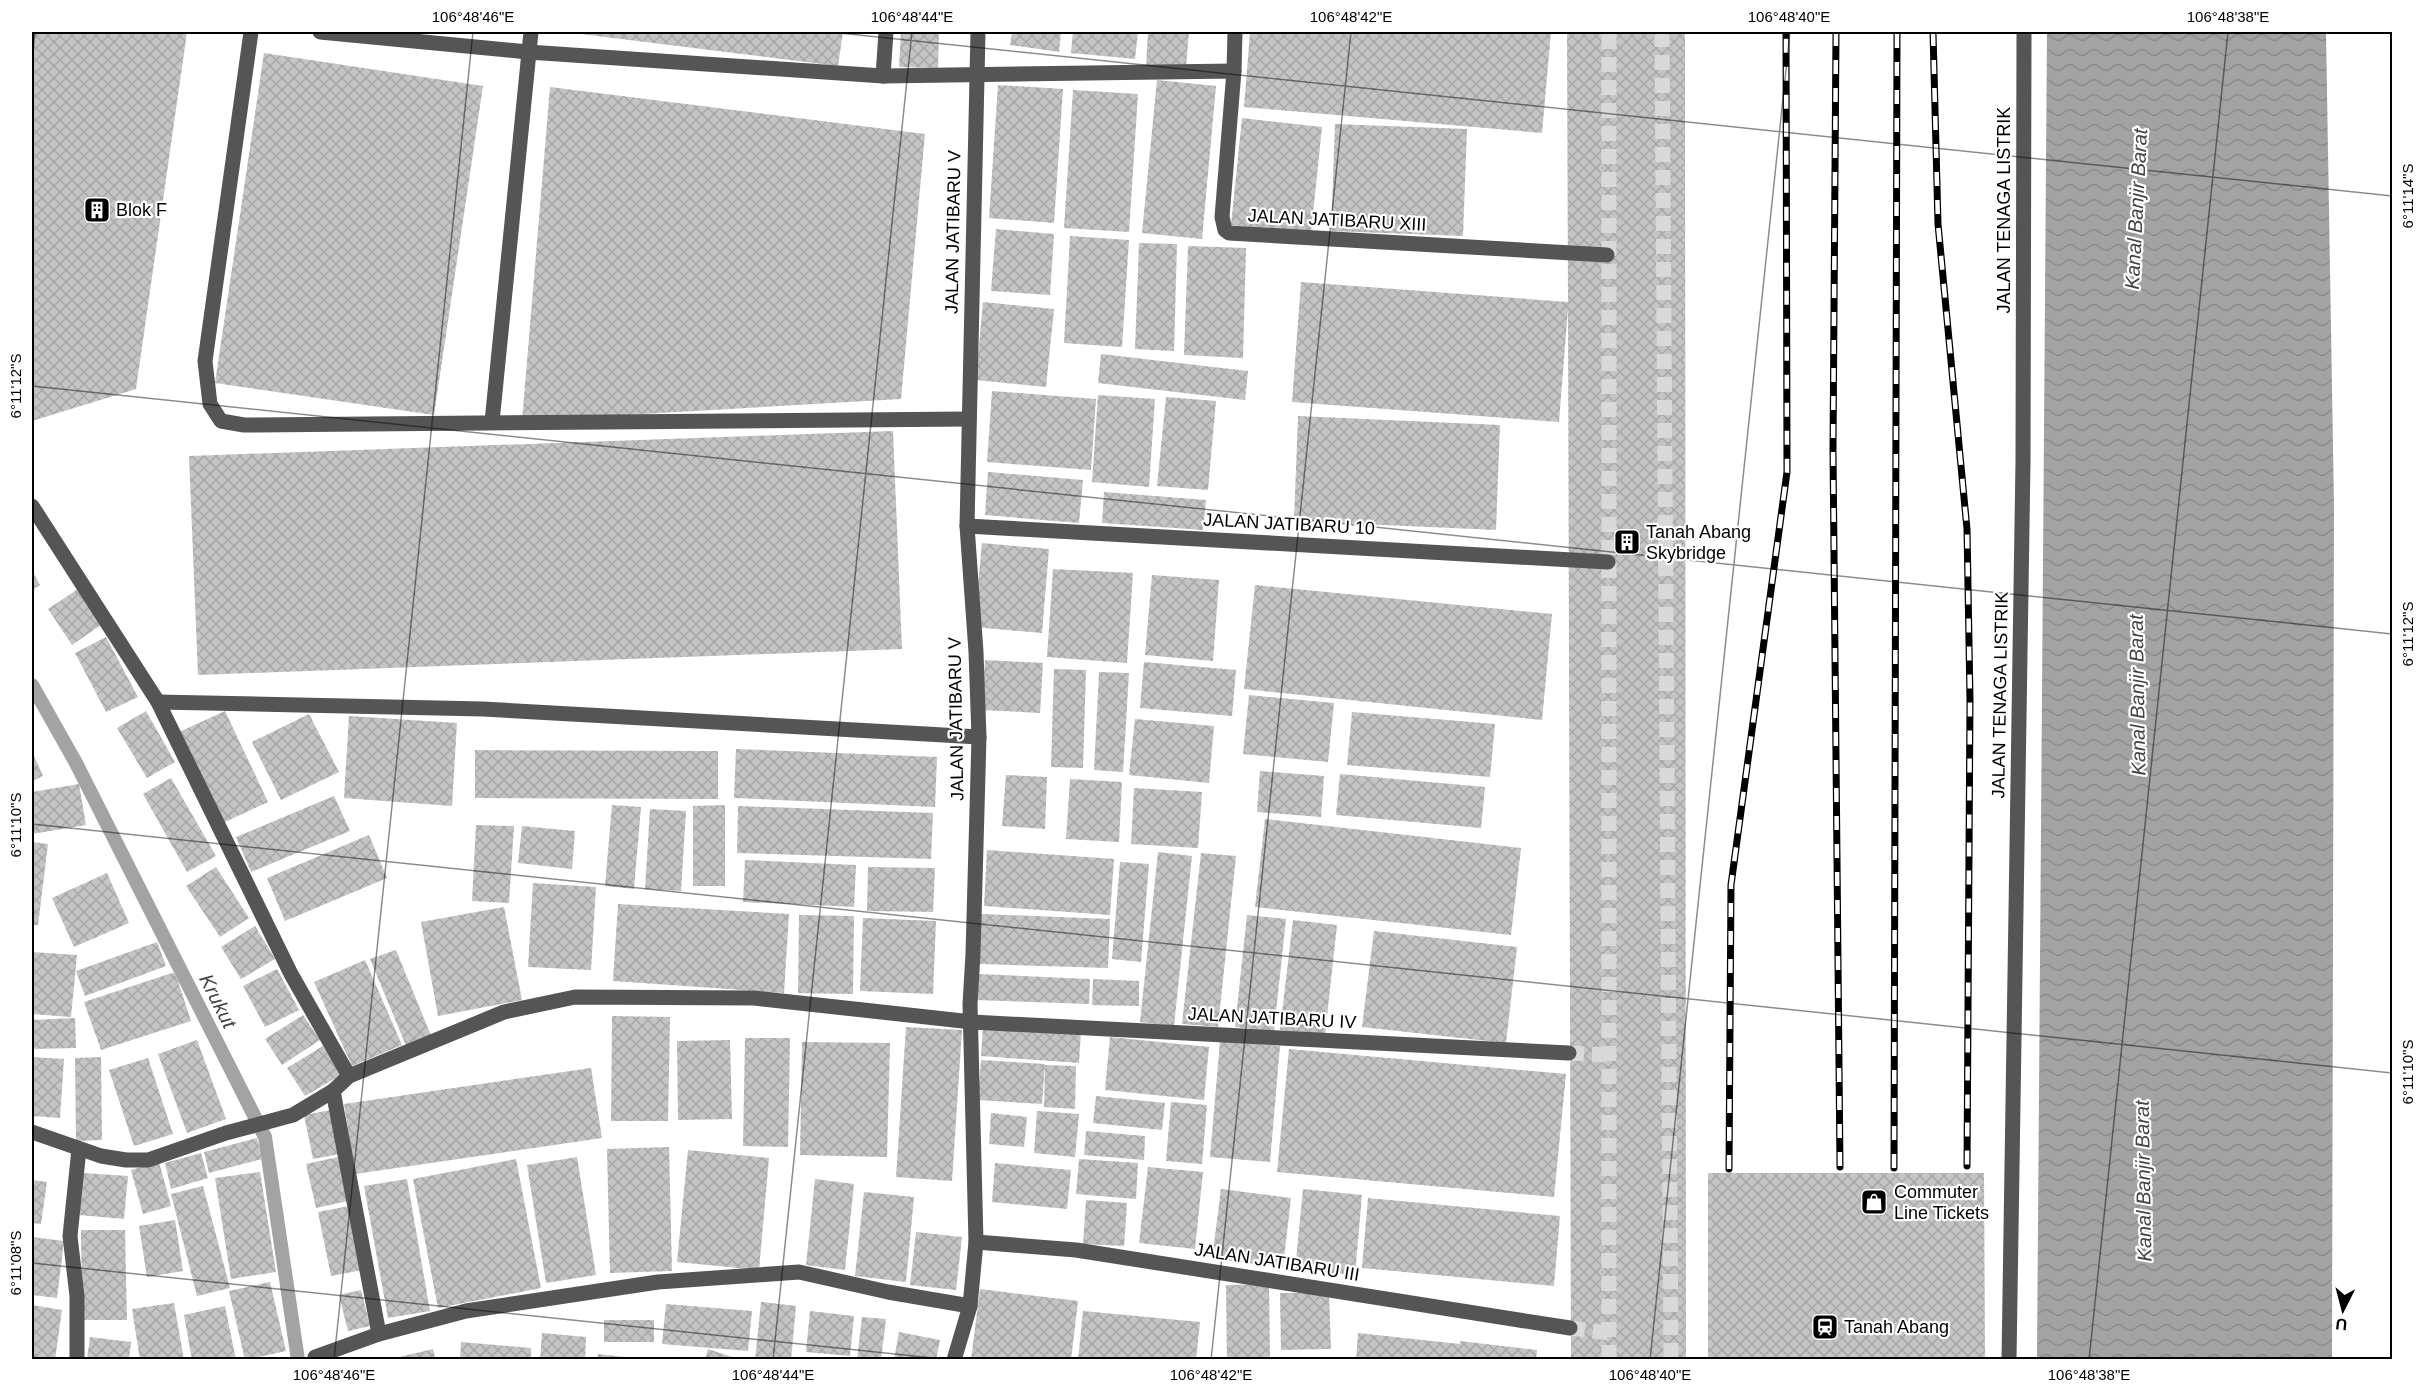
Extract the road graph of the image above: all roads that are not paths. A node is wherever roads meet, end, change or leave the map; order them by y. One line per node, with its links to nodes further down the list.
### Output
1 (251, 32): 14 (street)
2 (320, 32): 8 (street)
3 (531, 32): 8 (street)
4 (886, 32): 11 (street)
5 (978, 32): 10 (street, JALAN JATIBARU V)
6 (1235, 32): 9 (street, JALAN JATIBARU XIII)
7 (2024, 32): 33 (street, JALAN TENAGA LISTRIK)
8 (528, 52): 11 (street); 14 (street)
9 (1234, 71): 10 (street); 12 (street, JALAN JATIBARU XIII)
10 (976, 75): 11 (street); 13 (street, JALAN JATIBARU V)
11 (883, 76)
12 (1607, 255)
13 (969, 419): 14 (street); 16 (street, JALAN JATIBARU V)
14 (492, 422)
15 (32, 506): 18 (street)
16 (967, 526): 17 (street, JALAN JATIBARU 10); 19 (street, JALAN JATIBARU V)
17 (1608, 562)
18 (158, 702): 19 (street); 22 (street)
19 (979, 737): 20 (street, JALAN JATIBARU V)
20 (972, 1022): 21 (street, JALAN JATIBARU IV); 22 (street, JALAN JATIBARU IV); 26 (street, JALAN JATIBARU V)
21 (1569, 1053)
22 (349, 1076): 23 (street)
23 (333, 1091): 25 (street); 29 (street)
24 (32, 1132): 25 (street)
25 (78, 1149): 30 (street)
26 (976, 1242): 27 (street, JALAN JATIBARU V); 28 (street, JALAN JATIBARU III)
27 (970, 1306): 29 (street); 32 (street, JALAN JATIBARU V)
28 (1570, 1328)
29 (379, 1334): 31 (street)
30 (77, 1359)
31 (315, 1359)
32 (954, 1359)
33 (2009, 1359)

